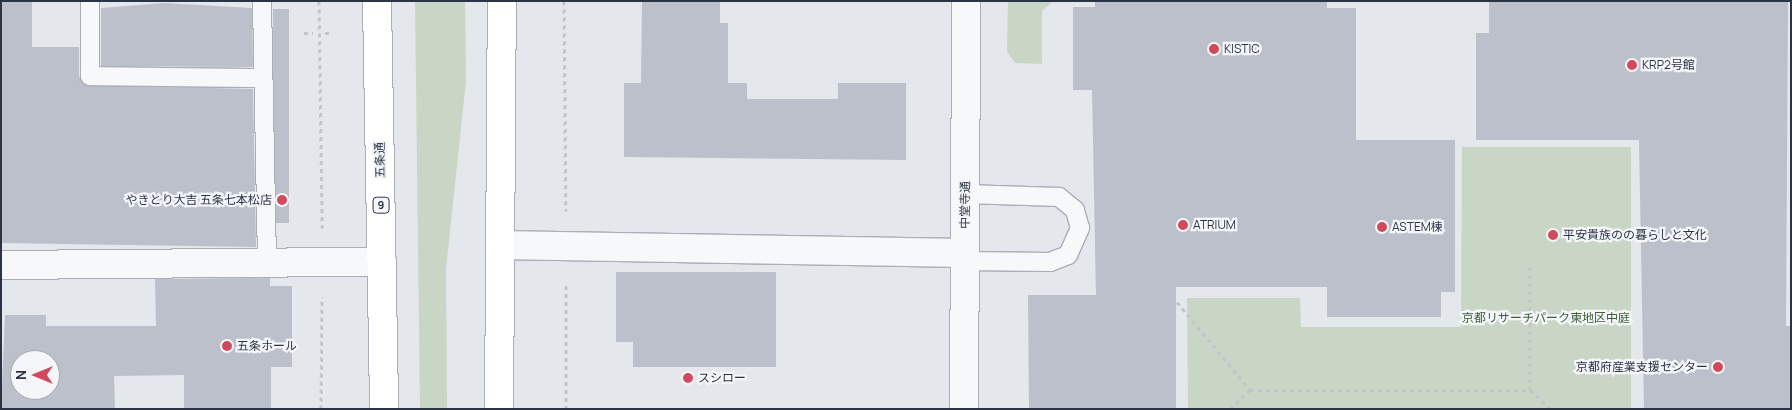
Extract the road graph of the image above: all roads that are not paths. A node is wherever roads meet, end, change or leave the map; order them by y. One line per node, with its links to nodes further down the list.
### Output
1 (90, 1): 6 (lane)
2 (262, 1): 6 (lane)
3 (377, 1): 10 (highway, 五条通 / 9)
4 (502, 1): 8 (highway)
5 (966, 1): 7 (street, 中堂寺通)
6 (263, 78): 11 (lane)
7 (965, 194): 9 (street, 中堂寺通); 9 (lane)
8 (500, 245): 9 (street); 14 (highway)
9 (964, 257): 15 (street, 中堂寺通)
10 (382, 262): 11 (street); 13 (highway, 五条通 / 9)
11 (267, 264): 12 (street)
12 (1, 265)
13 (384, 409)
14 (499, 409)
15 (964, 409)

